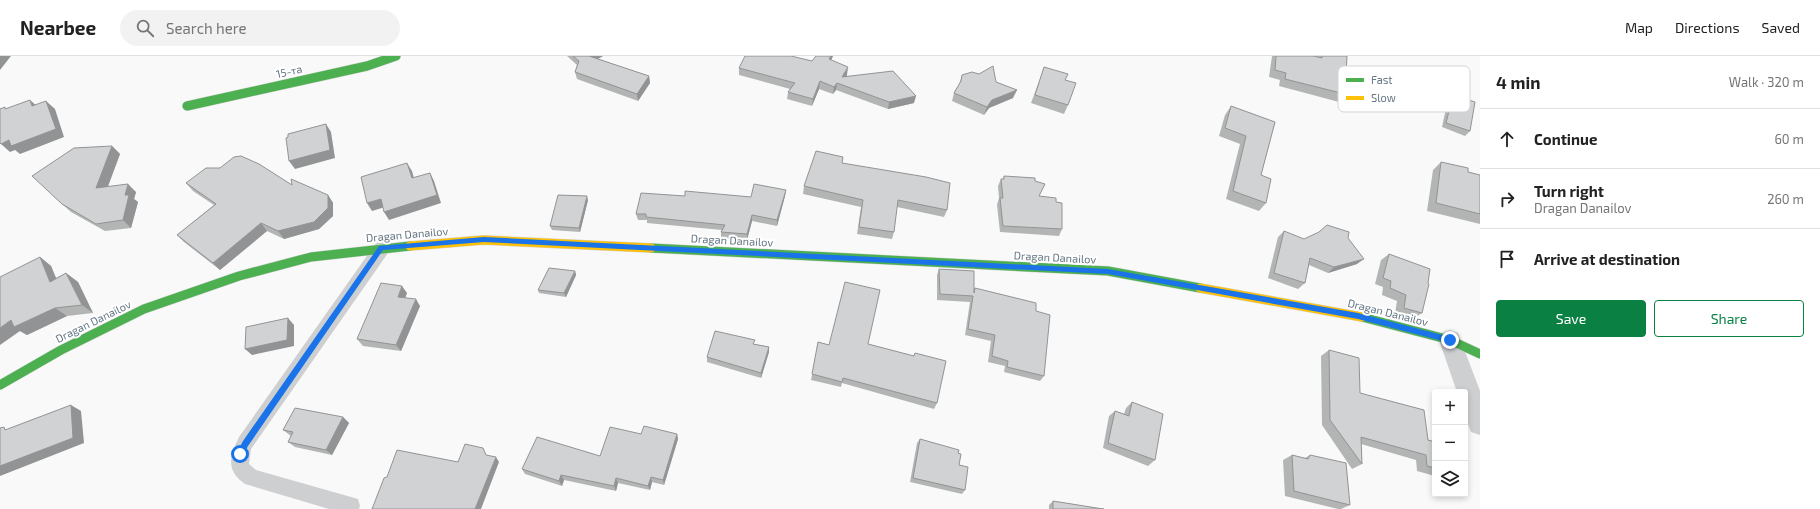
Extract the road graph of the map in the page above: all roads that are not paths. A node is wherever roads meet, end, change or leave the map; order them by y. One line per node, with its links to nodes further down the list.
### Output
1 (396, 56): 2 (street, 15-та)
2 (187, 106)
3 (382, 248): 4 (street, Dragan Danailov); 6 (street, Dragan Danailov); 8 (lane)
4 (1450, 340): 5 (street, Dragan Danailov); 7 (street)
5 (1480, 354)
6 (0, 385)
7 (1480, 424)
8 (351, 506)

